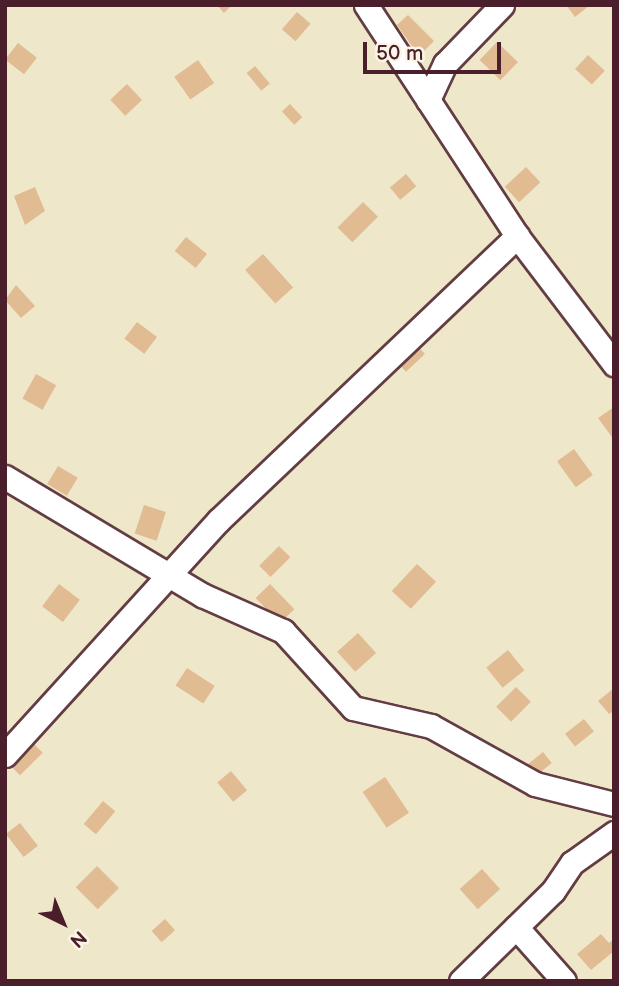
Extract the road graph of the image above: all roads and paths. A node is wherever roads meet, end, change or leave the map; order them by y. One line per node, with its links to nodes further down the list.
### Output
1 (366, 5): 3 (street)
2 (502, 5): 3 (street)
3 (428, 100): 4 (street)
4 (517, 236): 5 (street); 7 (street)
5 (614, 365)
6 (5, 477): 7 (street)
7 (167, 573): 8 (street); 9 (street)
8 (5, 755)
9 (614, 804)
10 (614, 833): 11 (street)
11 (516, 927): 12 (street); 13 (street)
12 (461, 981)
13 (564, 981)

